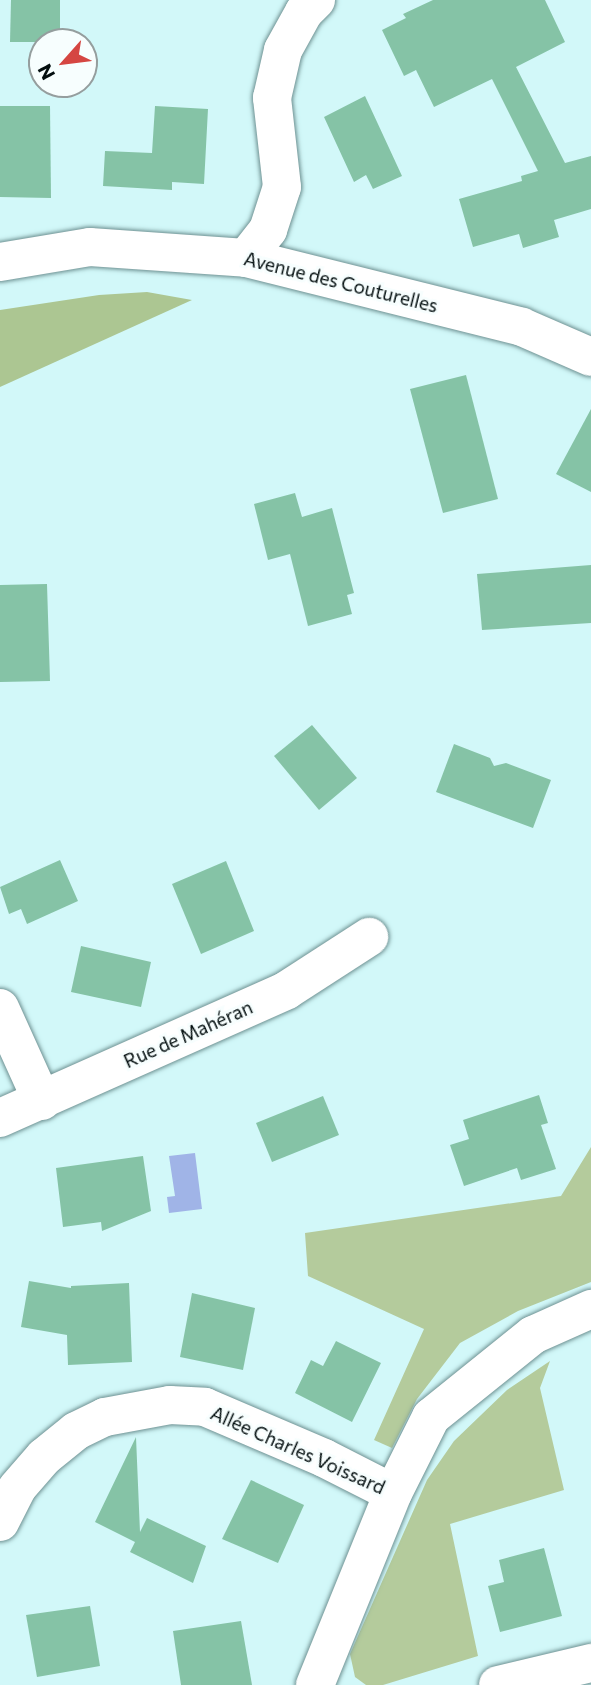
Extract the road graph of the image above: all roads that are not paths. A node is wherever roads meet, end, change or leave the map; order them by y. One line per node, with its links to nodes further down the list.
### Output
1 (316, 0): 2 (street)
2 (246, 258): 3 (street, Avenue des Couturelles); 4 (street, Avenue des Couturelles)
3 (0, 262)
4 (591, 358)
5 (369, 937): 7 (street, Rue de Mahéran)
6 (0, 1008): 7 (street)
7 (42, 1101): 8 (street, Rue de Mahéran)
8 (0, 1118)
9 (591, 1309): 10 (street)
10 (393, 1493): 11 (street, Allée Charles Voissard); 13 (street)
11 (0, 1521)
12 (591, 1663): 14 (street)
13 (315, 1685)
14 (498, 1685)

